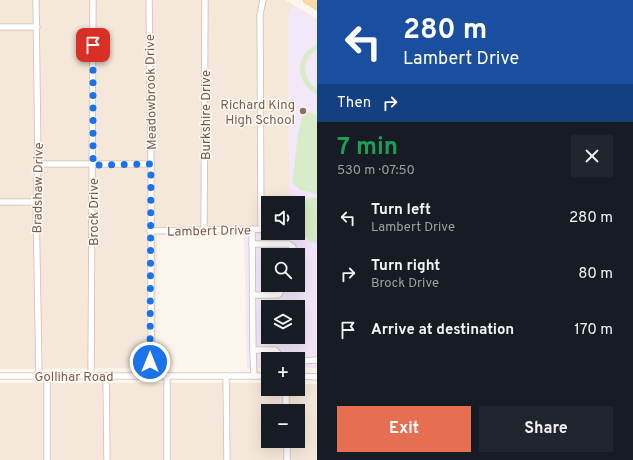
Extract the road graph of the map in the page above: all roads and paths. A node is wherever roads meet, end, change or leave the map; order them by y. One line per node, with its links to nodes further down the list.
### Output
1 (36, 0): 9 (street, Bradshaw Drive)
2 (93, 0): 12 (street, Brock Drive)
3 (149, 0): 11 (street, Meadowbrook Drive)
4 (205, 0): 17 (street, Burkshire Drive)
5 (263, 0): 16 (street)
6 (306, 0): 7 (main road)
7 (317, 6)
8 (0, 27): 9 (street)
9 (36, 27): 10 (street, Bradshaw Drive)
10 (38, 164): 12 (street); 14 (street, Bradshaw Drive)
11 (151, 164): 12 (street); 18 (street, Meadowbrook Drive)
12 (93, 165): 30 (street, Brock Drive)
13 (0, 202): 14 (street)
14 (36, 202): 27 (street, Bradshaw Drive)
15 (252, 229): 16 (street, Lambert Drive); 17 (street, Lambert Drive); 19 (street)
16 (261, 229)
17 (204, 230): 18 (street, Lambert Drive)
18 (150, 231): 32 (street, Meadowbrook Drive)
19 (252, 244): 20 (street); 22 (street)
20 (292, 248)
21 (280, 292): 22 (street)
22 (252, 295): 23 (street)
23 (253, 350): 24 (street); 35 (street)
24 (277, 352)
25 (317, 360): 26 (street)
26 (305, 361)
27 (39, 375): 28 (street, Gollihar Road); 29 (street, Gollihar Road)
28 (0, 376)
29 (46, 376): 30 (street, Gollihar Road); 40 (street)
30 (92, 376): 31 (street, Gollihar Road)
31 (106, 376): 32 (street, Gollihar Road); 41 (street)
32 (151, 376): 33 (street, Gollihar Road)
33 (167, 376): 34 (street, Gollihar Road); 42 (street)
34 (226, 376): 35 (street, Gollihar Road); 43 (street)
35 (254, 376): 36 (street, Gollihar Road)
36 (261, 376)
37 (305, 376): 38 (street)
38 (317, 377)
39 (287, 448): 44 (street)
40 (47, 460)
41 (107, 460)
42 (167, 460)
43 (227, 460)
44 (287, 460)

